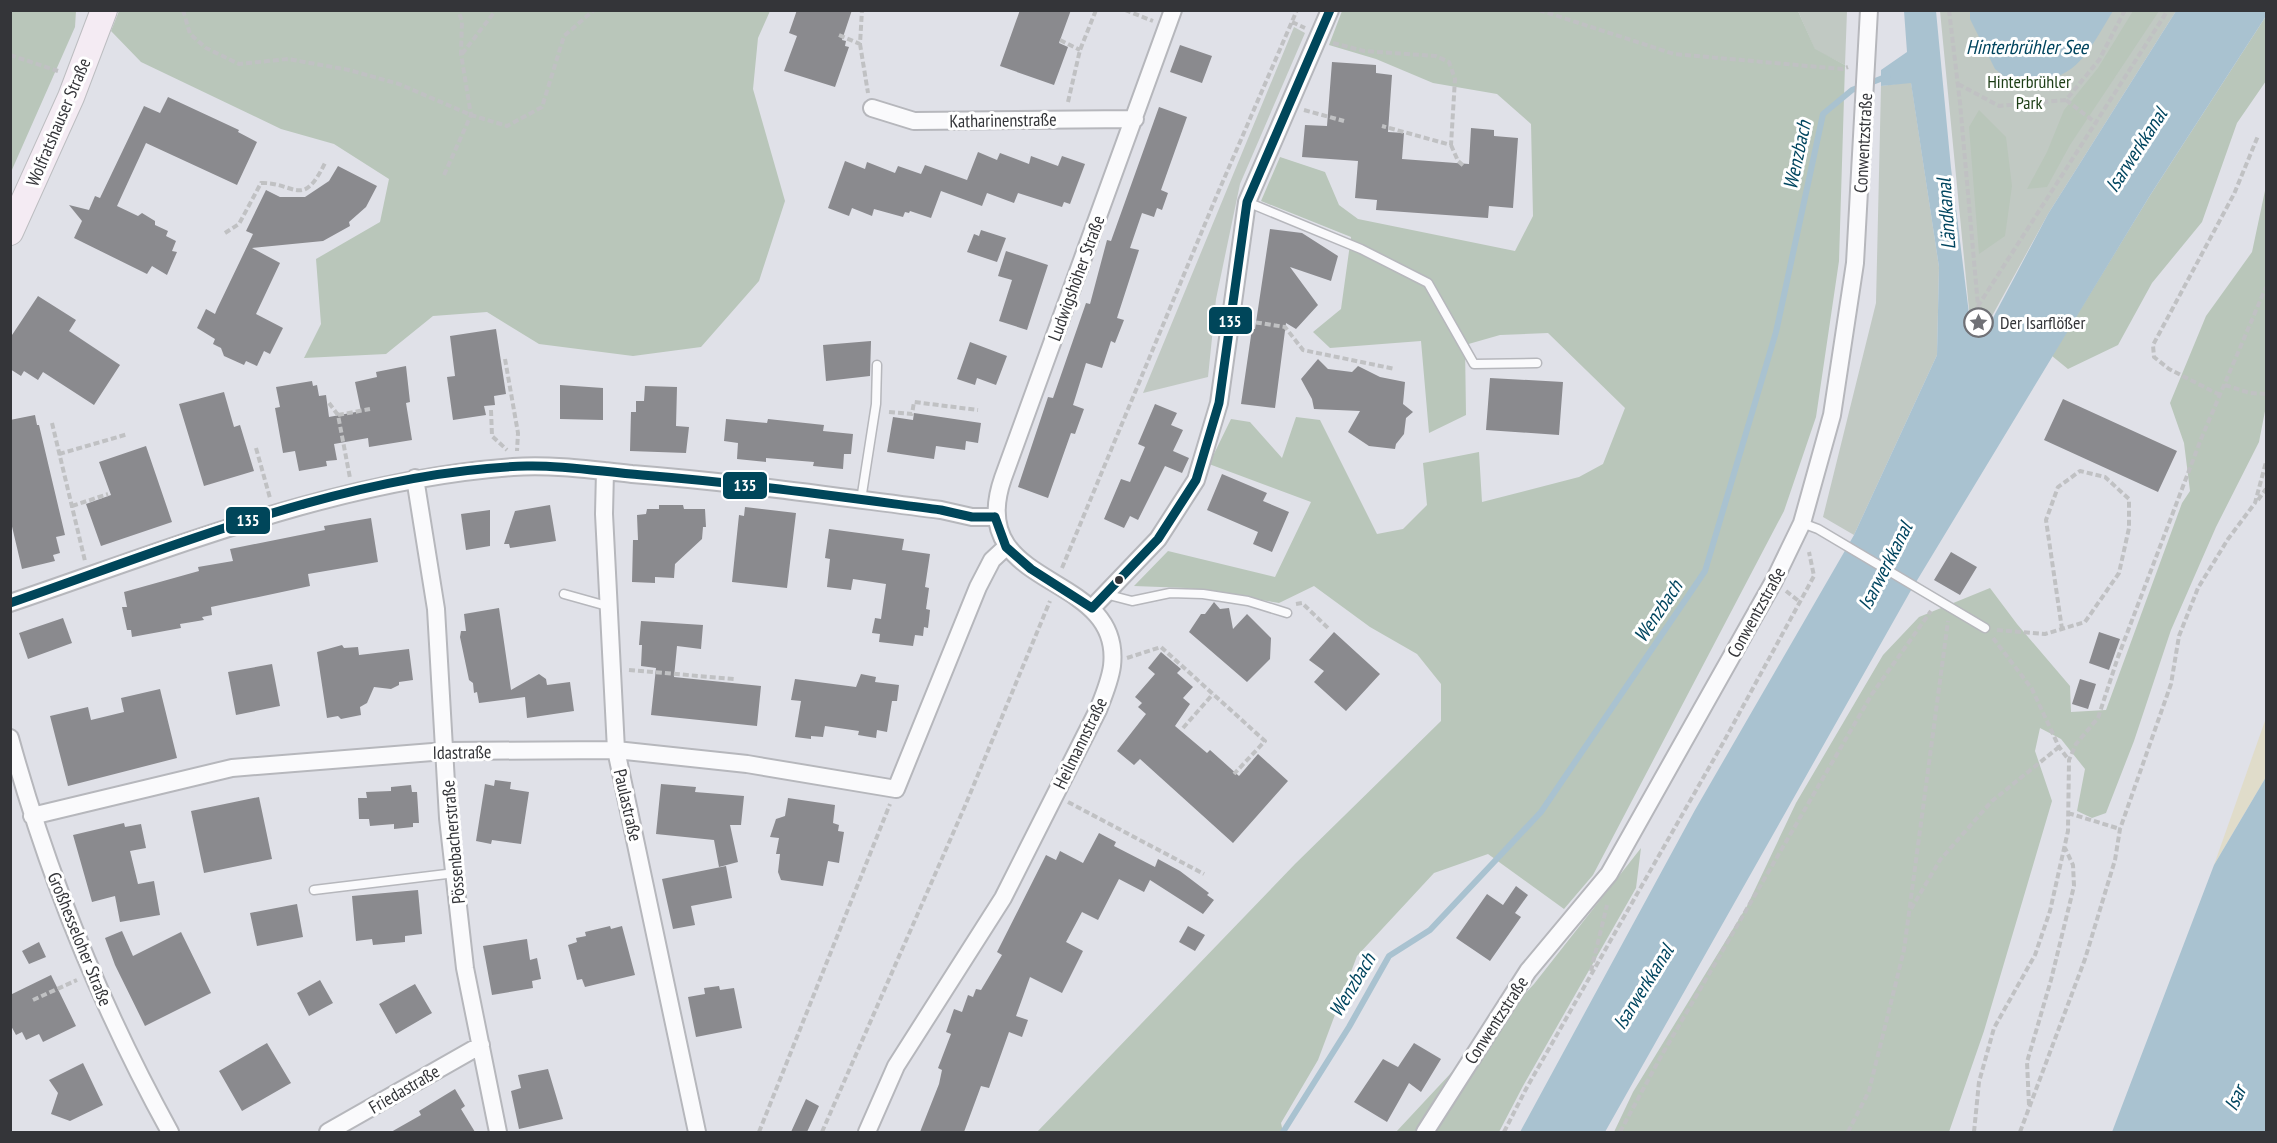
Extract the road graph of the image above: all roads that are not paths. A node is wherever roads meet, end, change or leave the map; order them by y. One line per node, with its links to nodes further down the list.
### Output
1 (104, 10): 8 (main road, Wolfratshauser Straße)
2 (1330, 10): 7 (street)
3 (1869, 10): 15 (street, Conwentzstraße)
4 (1171, 18): 6 (street, Ludwigshöher Straße)
5 (872, 108): 6 (street, Katharinenstraße)
6 (1135, 119): 14 (street, Ludwigshöher Straße)
7 (1247, 202): 9 (lane); 17 (street)
8 (10, 232)
9 (1537, 363)
10 (877, 365): 13 (lane)
11 (605, 471): 12 (street); 13 (street); 20 (street, Paulastraße)
12 (415, 478): 19 (street); 26 (street, Pössenbacherstraße)
13 (861, 500): 14 (street)
14 (995, 517): 16 (street, Ludwigshöher Straße)
15 (1802, 523): 23 (lane); 36 (street, Conwentzstraße)
16 (1006, 547): 21 (street, Ludwigshöher Straße); 25 (street, Idastraße)
17 (1103, 593): 21 (street); 22 (lane)
18 (564, 594): 20 (lane)
19 (10, 603)
20 (607, 606): 25 (street, Paulastraße)
21 (1092, 608): 35 (street, Heilmannstraße)
22 (1287, 613)
23 (1985, 628)
24 (10, 738): 27 (street, Großhesseloher Straße)
25 (616, 750): 26 (street, Idastraße); 34 (street, Paulastraße)
26 (445, 751): 27 (street, Idastraße); 28 (street, Pössenbacherstraße)
27 (32, 816): 31 (street, Großhesseloher Straße)
28 (455, 873): 29 (lane); 30 (street, Pössenbacherstraße)
29 (314, 890)
30 (481, 1045): 32 (street, Friedastraße); 33 (street, Pössenbacherstraße)
31 (170, 1132)
32 (328, 1132)
33 (498, 1132)
34 (698, 1132)
35 (867, 1132)
36 (1425, 1132)

